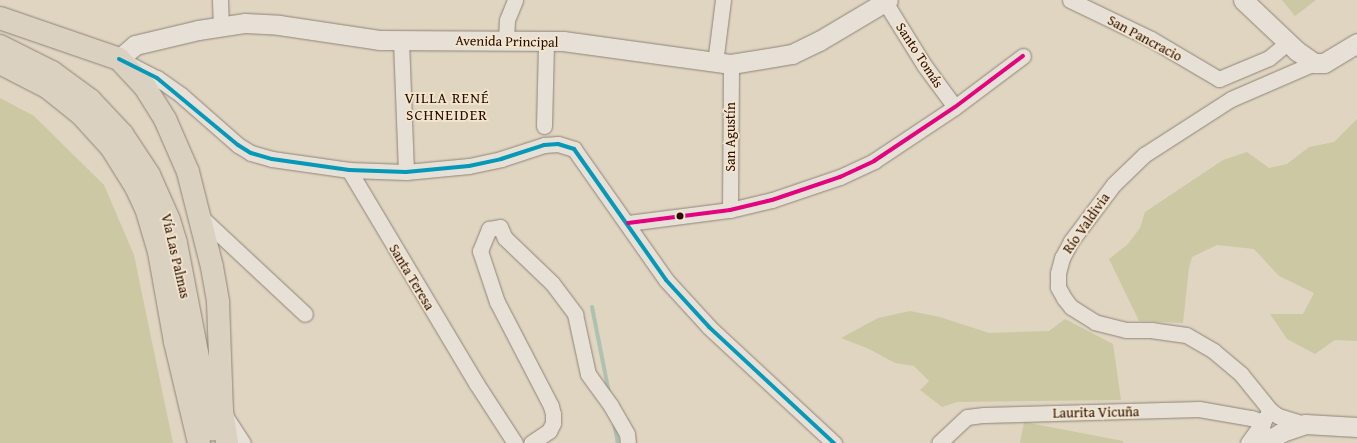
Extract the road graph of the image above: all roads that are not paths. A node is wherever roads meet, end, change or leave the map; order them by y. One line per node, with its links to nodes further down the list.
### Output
1 (220, 0): 8 (street)
2 (516, 0): 9 (street)
3 (722, 0): 19 (street, San Agustín)
4 (1070, 0): 11 (street, San Pancracio)
5 (1244, 0): 11 (street)
6 (887, 1): 19 (street, Avenida Principal); 20 (street, Santo Tomás)
7 (0, 18): 16 (highway)
8 (221, 26): 10 (street, Avenida Principal); 16 (street, Avenida Principal)
9 (506, 39): 10 (street, Avenida Principal); 13 (street, Avenida Principal)
10 (401, 41): 23 (street)
11 (1288, 42): 18 (street)
12 (1357, 42): 18 (street)
13 (546, 43): 19 (street, Avenida Principal); 21 (street)
14 (0, 46): 33 (highway, Vía Las Palmas)
15 (1023, 56): 20 (street)
16 (119, 59): 22 (street); 25 (highway)
17 (0, 63): 32 (highway, Vía Las Palmas)
18 (1314, 63): 29 (street, Río Valdivia)
19 (723, 64): 24 (street, San Agustín)
20 (955, 107): 24 (street)
21 (544, 126)
22 (349, 170): 23 (street); 36 (street, Santa Teresa)
23 (406, 172): 26 (street)
24 (730, 210): 26 (street)
25 (201, 217): 27 (street); 28 (highway)
26 (628, 223): 39 (street)
27 (305, 314)
28 (222, 411): 34 (highway); 35 (street)
29 (1266, 416): 30 (street, Río Valdivia); 40 (street, Laurita Vicuña); 41 (street); 42 (street)
30 (1305, 424): 31 (street); 42 (street)
31 (1357, 427)
32 (199, 443)
33 (215, 443)
34 (227, 443)
35 (243, 443)
36 (515, 443)
37 (531, 443): 38 (street)
38 (628, 443)
39 (834, 443)
40 (939, 443)
41 (1248, 443)
42 (1263, 443)

